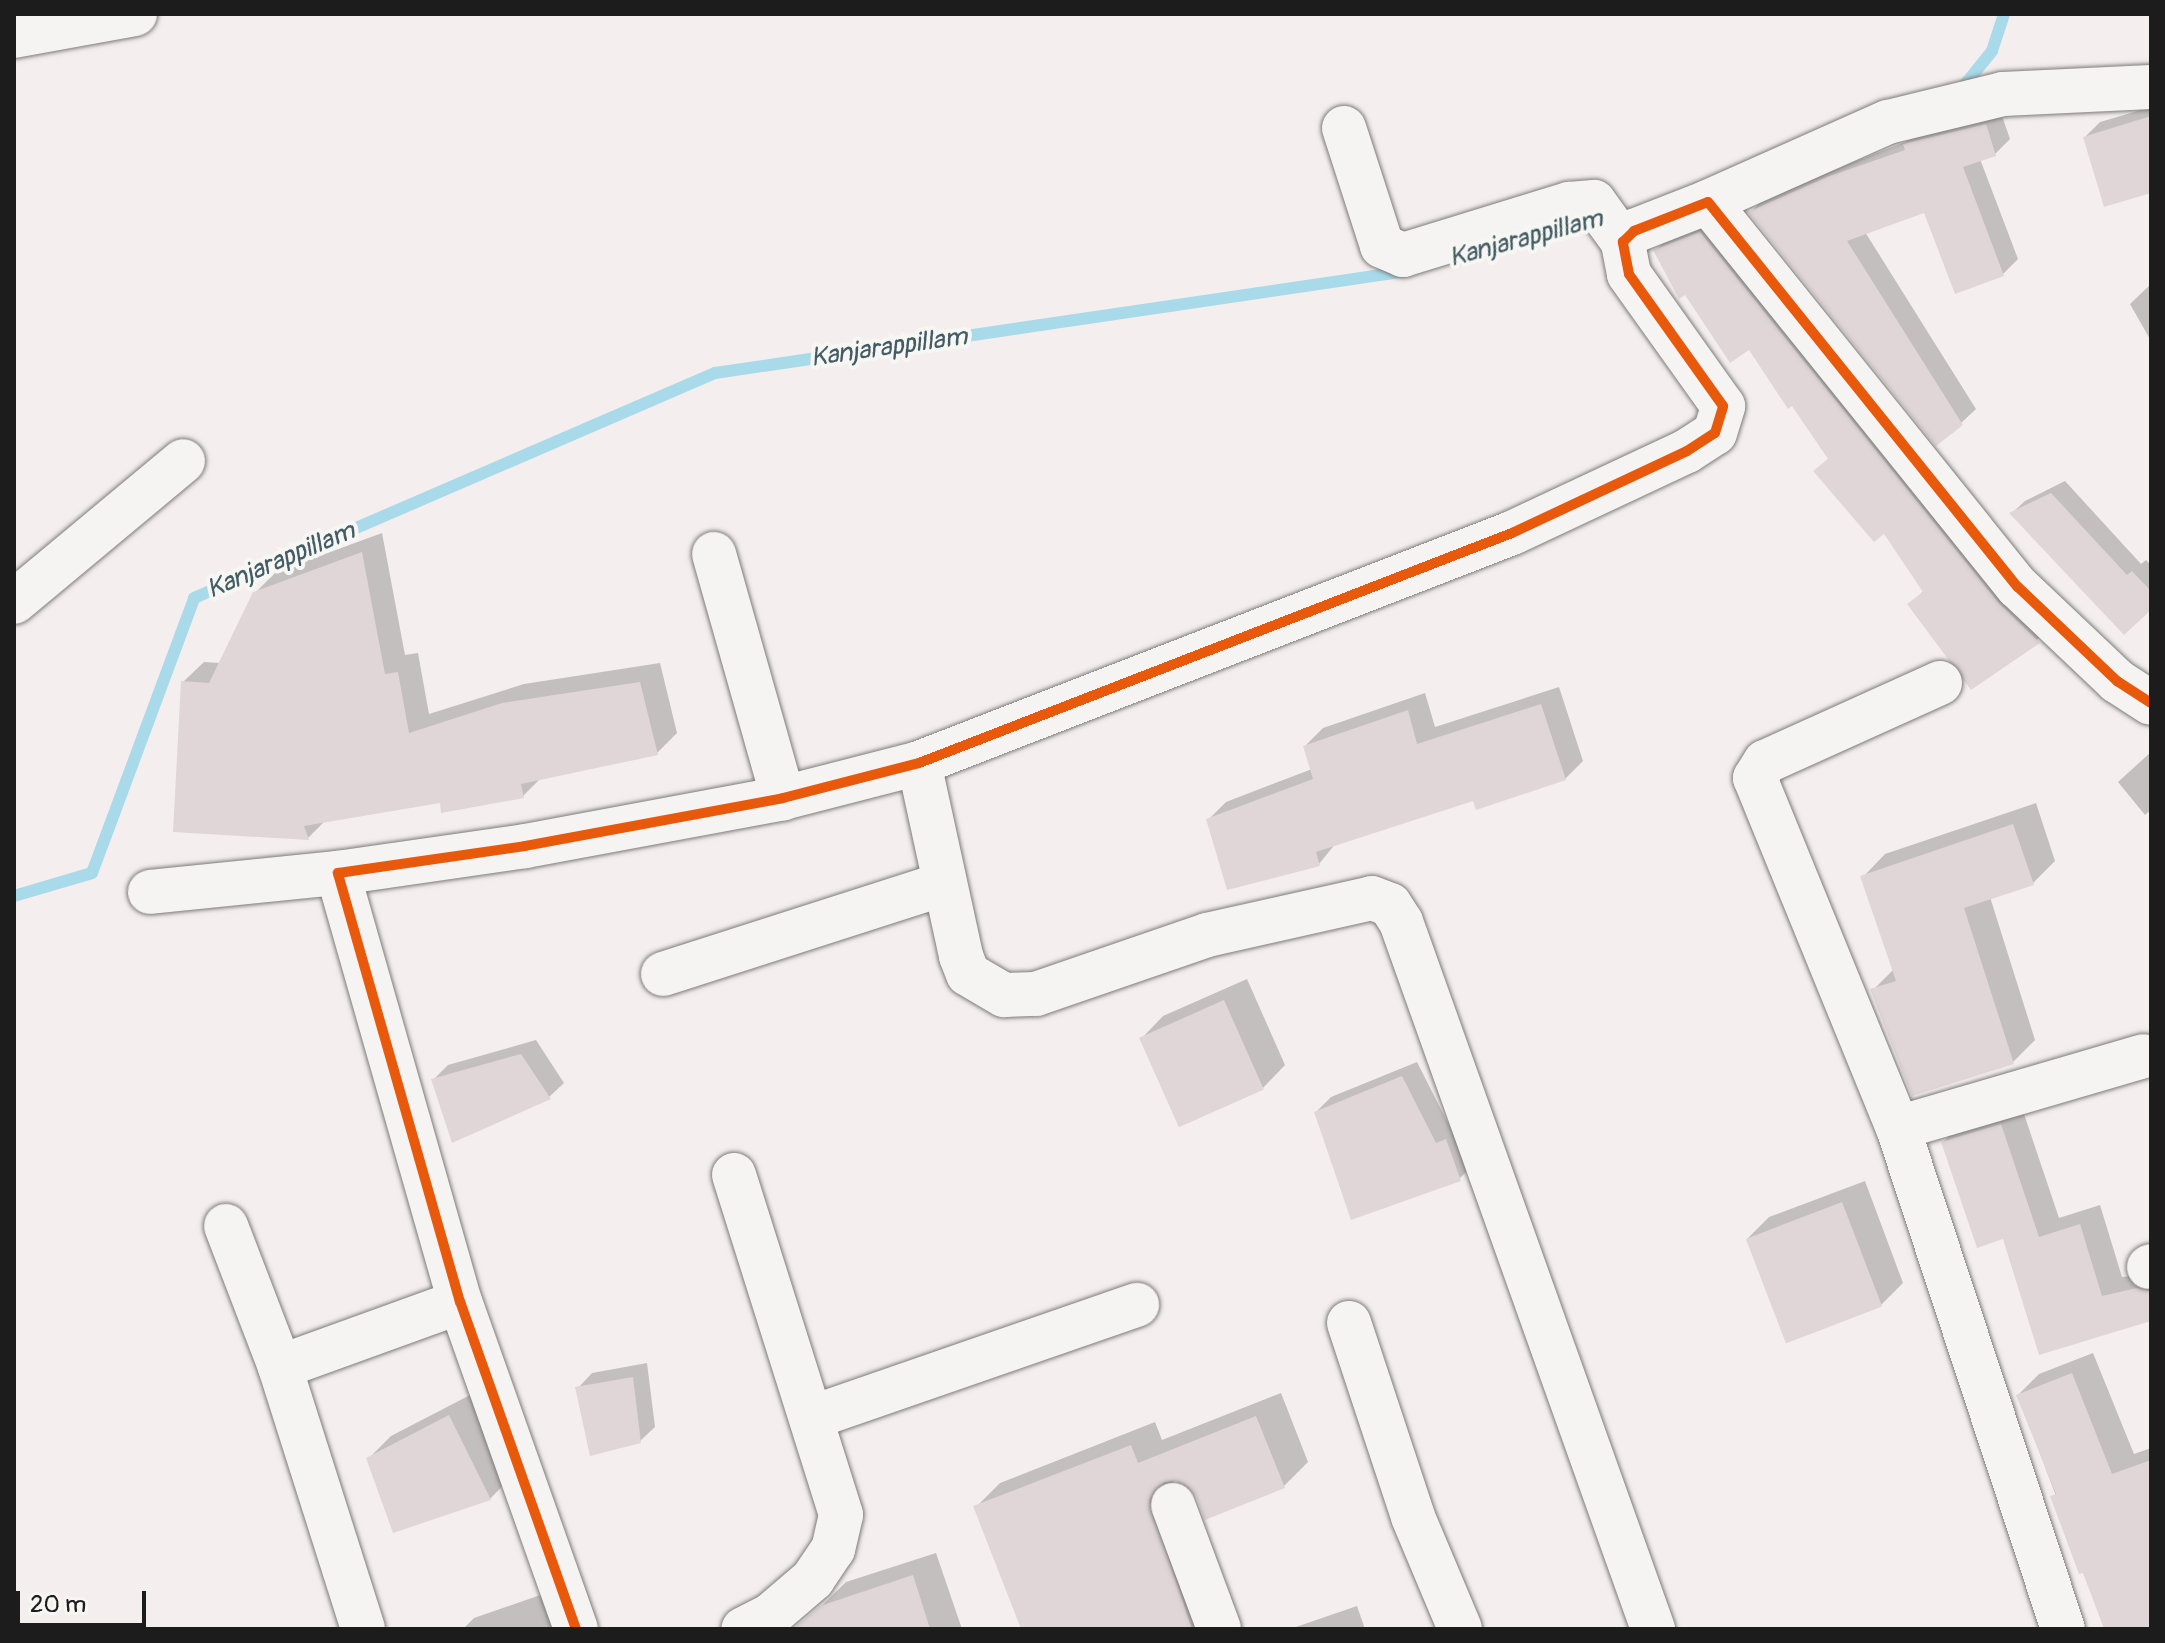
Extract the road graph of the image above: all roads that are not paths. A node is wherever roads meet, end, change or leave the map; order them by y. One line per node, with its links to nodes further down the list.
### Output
1 (135, 14): 2 (street)
2 (14, 36)
3 (2151, 87): 5 (street)
4 (1344, 128): 6 (street)
5 (1708, 202): 6 (street); 11 (street)
6 (1610, 224): 12 (street)
7 (183, 461): 9 (street)
8 (714, 554): 13 (street)
9 (14, 602)
10 (1940, 683): 19 (street)
11 (2151, 703)
12 (919, 763): 13 (street); 15 (street)
13 (783, 798): 14 (street)
14 (338, 873): 16 (street); 22 (street)
15 (944, 884): 17 (street); 33 (street)
16 (150, 892)
17 (663, 974)
18 (2144, 1056): 19 (street)
19 (1898, 1128): 34 (street)
20 (734, 1175): 26 (street)
21 (226, 1226): 25 (street)
22 (460, 1302): 25 (street); 29 (street)
23 (1137, 1305): 26 (street)
24 (1349, 1323): 32 (street)
25 (280, 1367): 28 (street)
26 (813, 1417): 30 (street)
27 (1173, 1505): 31 (street)
28 (363, 1629)
29 (576, 1629)
30 (743, 1629)
31 (1219, 1629)
32 (1460, 1629)
33 (1653, 1629)
34 (2063, 1629)

